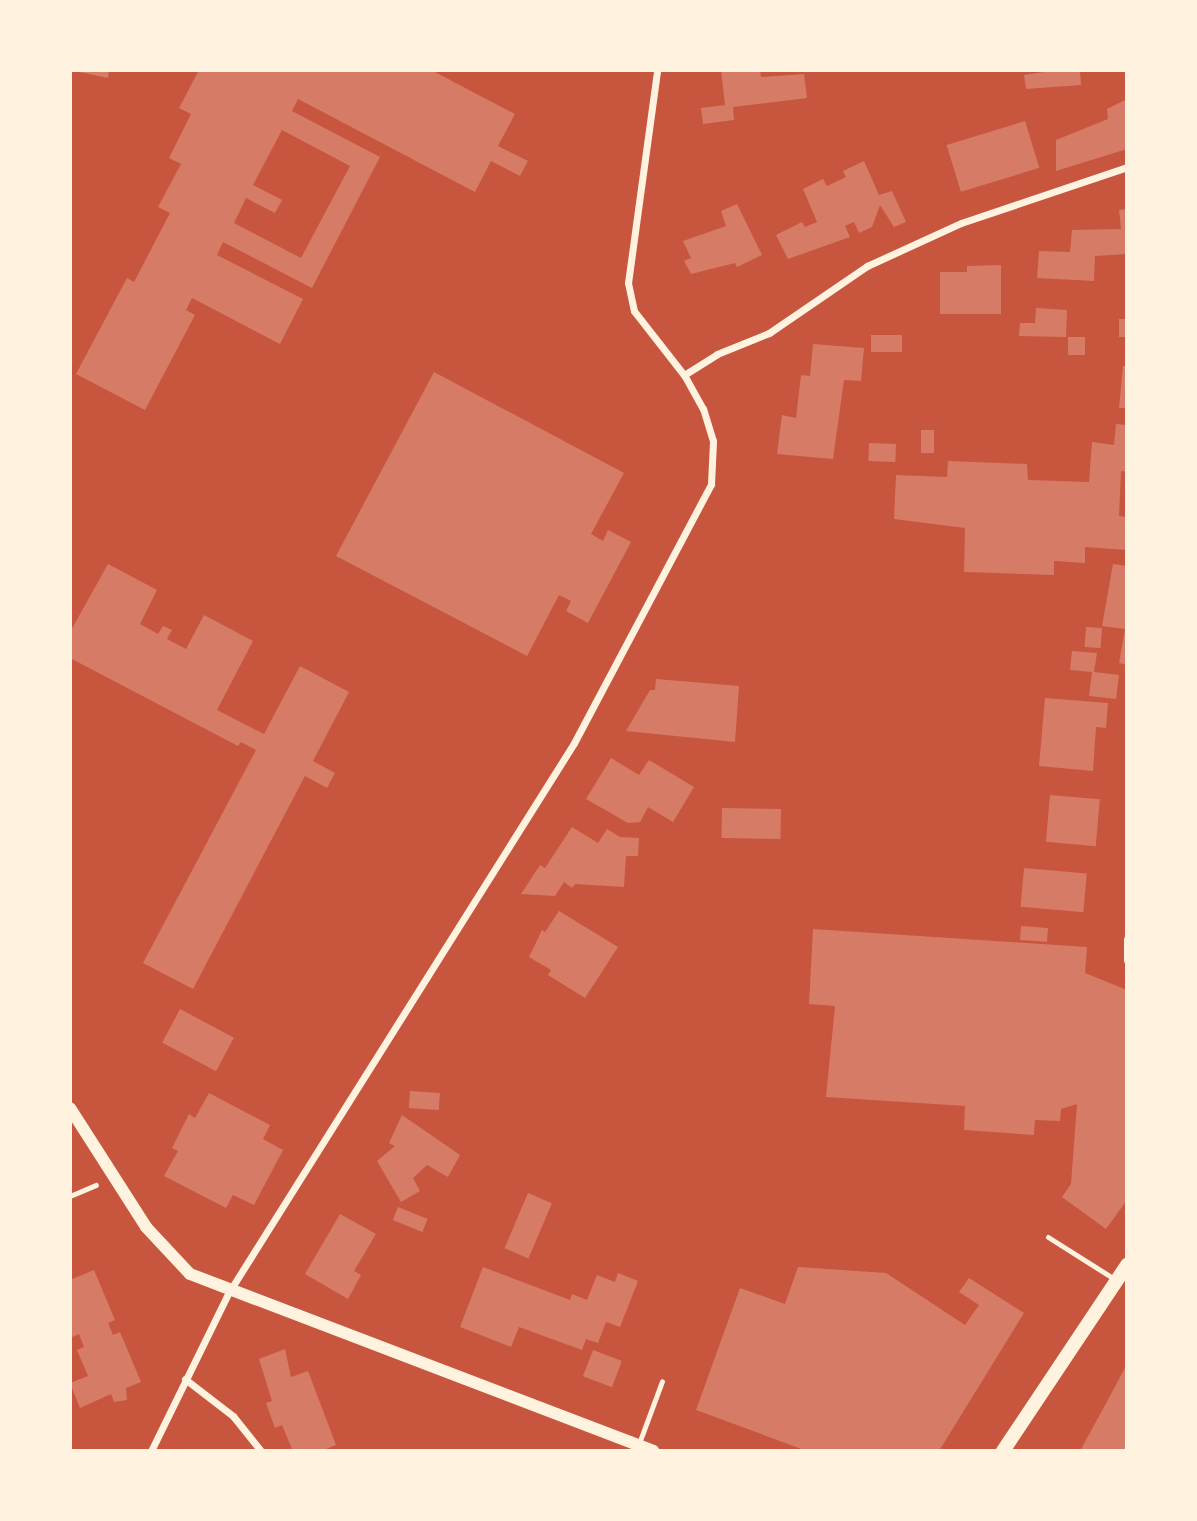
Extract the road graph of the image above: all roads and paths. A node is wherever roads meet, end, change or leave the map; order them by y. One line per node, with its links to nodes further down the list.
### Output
1 (657, 70): 3 (street)
2 (1127, 167): 3 (street)
3 (684, 375): 10 (street)
4 (1127, 939): 5 (street)
5 (1127, 960)
6 (70, 1108): 10 (street)
7 (1048, 1237): 9 (lane)
8 (1127, 1265): 9 (main road)
9 (1117, 1280): 16 (main road)
10 (229, 1292): 11 (street); 13 (street)
11 (186, 1379): 14 (street); 15 (street)
12 (662, 1381): 13 (lane)
13 (647, 1449)
14 (151, 1451)
15 (261, 1451)
16 (1003, 1451)

